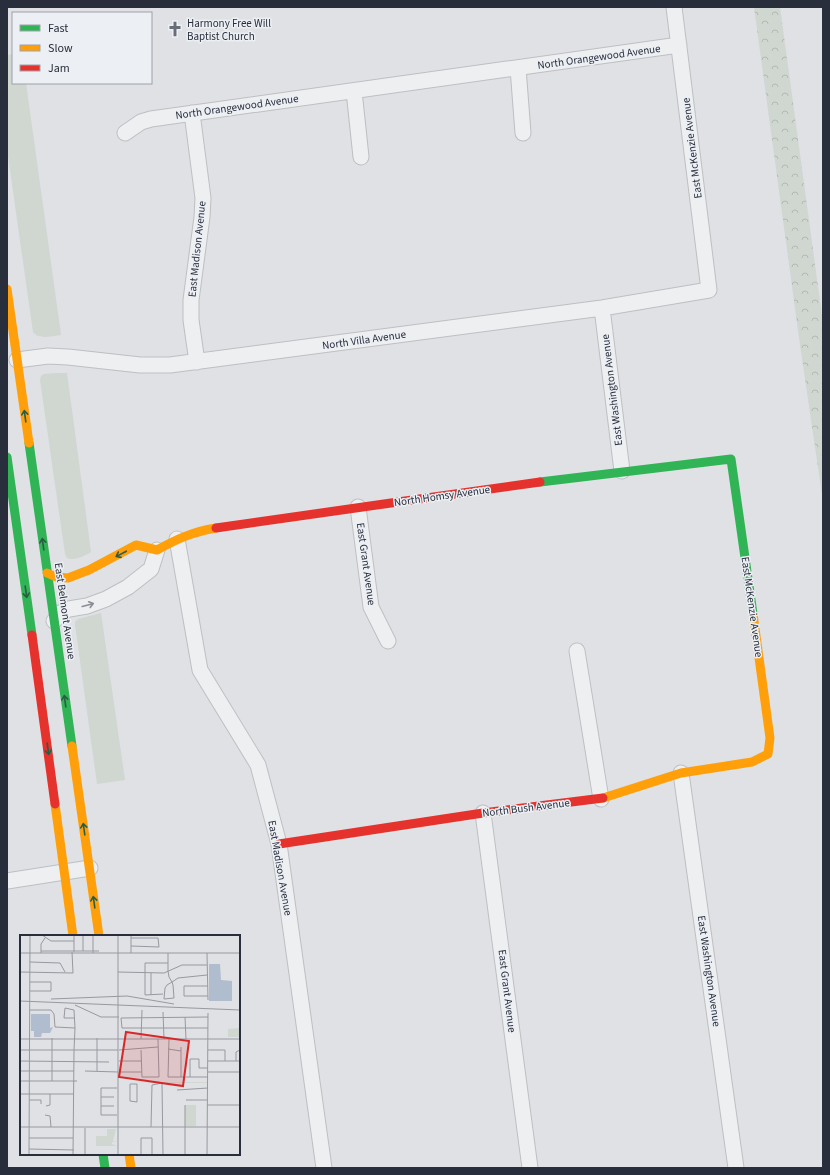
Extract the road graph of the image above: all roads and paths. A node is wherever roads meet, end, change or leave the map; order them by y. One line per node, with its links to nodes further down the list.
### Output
1 (674, 7): 2 (street, East McKenzie Avenue)
2 (679, 45): 3 (street, North Orangewood Avenue); 10 (street, East McKenzie Avenue)
3 (518, 68): 4 (street, North Orangewood Avenue); 7 (street)
4 (354, 91): 5 (street, North Orangewood Avenue); 8 (street)
5 (192, 113): 6 (street, North Orangewood Avenue); 13 (street, East Madison Avenue)
6 (125, 133)
7 (523, 133)
8 (361, 157)
9 (7, 289): 12 (street, East Belmont Avenue)
10 (709, 290): 11 (street, North Villa Avenue)
11 (602, 308): 13 (street, North Villa Avenue); 17 (street, East Washington Avenue)
12 (17, 360): 13 (street, North Villa Avenue); 16 (street, East Belmont Avenue, one-way to 12)
13 (197, 362)
14 (731, 459): 17 (street, North Homsy Avenue); 25 (street, East McKenzie Avenue)
15 (8, 464): 16 (street); 31 (street, one-way to 31)
16 (32, 464): 21 (street, East Belmont Avenue, one-way to 16)
17 (622, 471): 18 (street, North Homsy Avenue)
18 (358, 507): 19 (street, North Homsy Avenue); 23 (street, East Grant Avenue)
19 (177, 539): 20 (street, North Homsy Avenue); 29 (street, East Madison Avenue)
20 (157, 550): 21 (street, one-way to 21); 22 (street, one-way to 20)
21 (47, 572): 22 (street, East Belmont Avenue)
22 (54, 621): 30 (street, East Belmont Avenue, one-way to 22)
23 (388, 641)
24 (577, 652): 27 (street)
25 (768, 754): 26 (street, North Bush Avenue)
26 (681, 773): 27 (street, North Bush Avenue); 41 (street, East Washington Avenue)
27 (601, 799): 28 (street, North Bush Avenue)
28 (483, 813): 29 (street, North Bush Avenue); 40 (street, East Grant Avenue)
29 (279, 844): 39 (street, East Madison Avenue)
30 (90, 868): 31 (street); 34 (street, East Belmont Avenue, one-way to 30)
31 (64, 872): 32 (street); 33 (street)
32 (7, 880)
33 (73, 935)
34 (99, 935)
35 (104, 1155): 37 (street)
36 (129, 1155): 38 (street)
37 (105, 1168)
38 (130, 1168)
39 (324, 1168)
40 (530, 1168)
41 (736, 1168)

